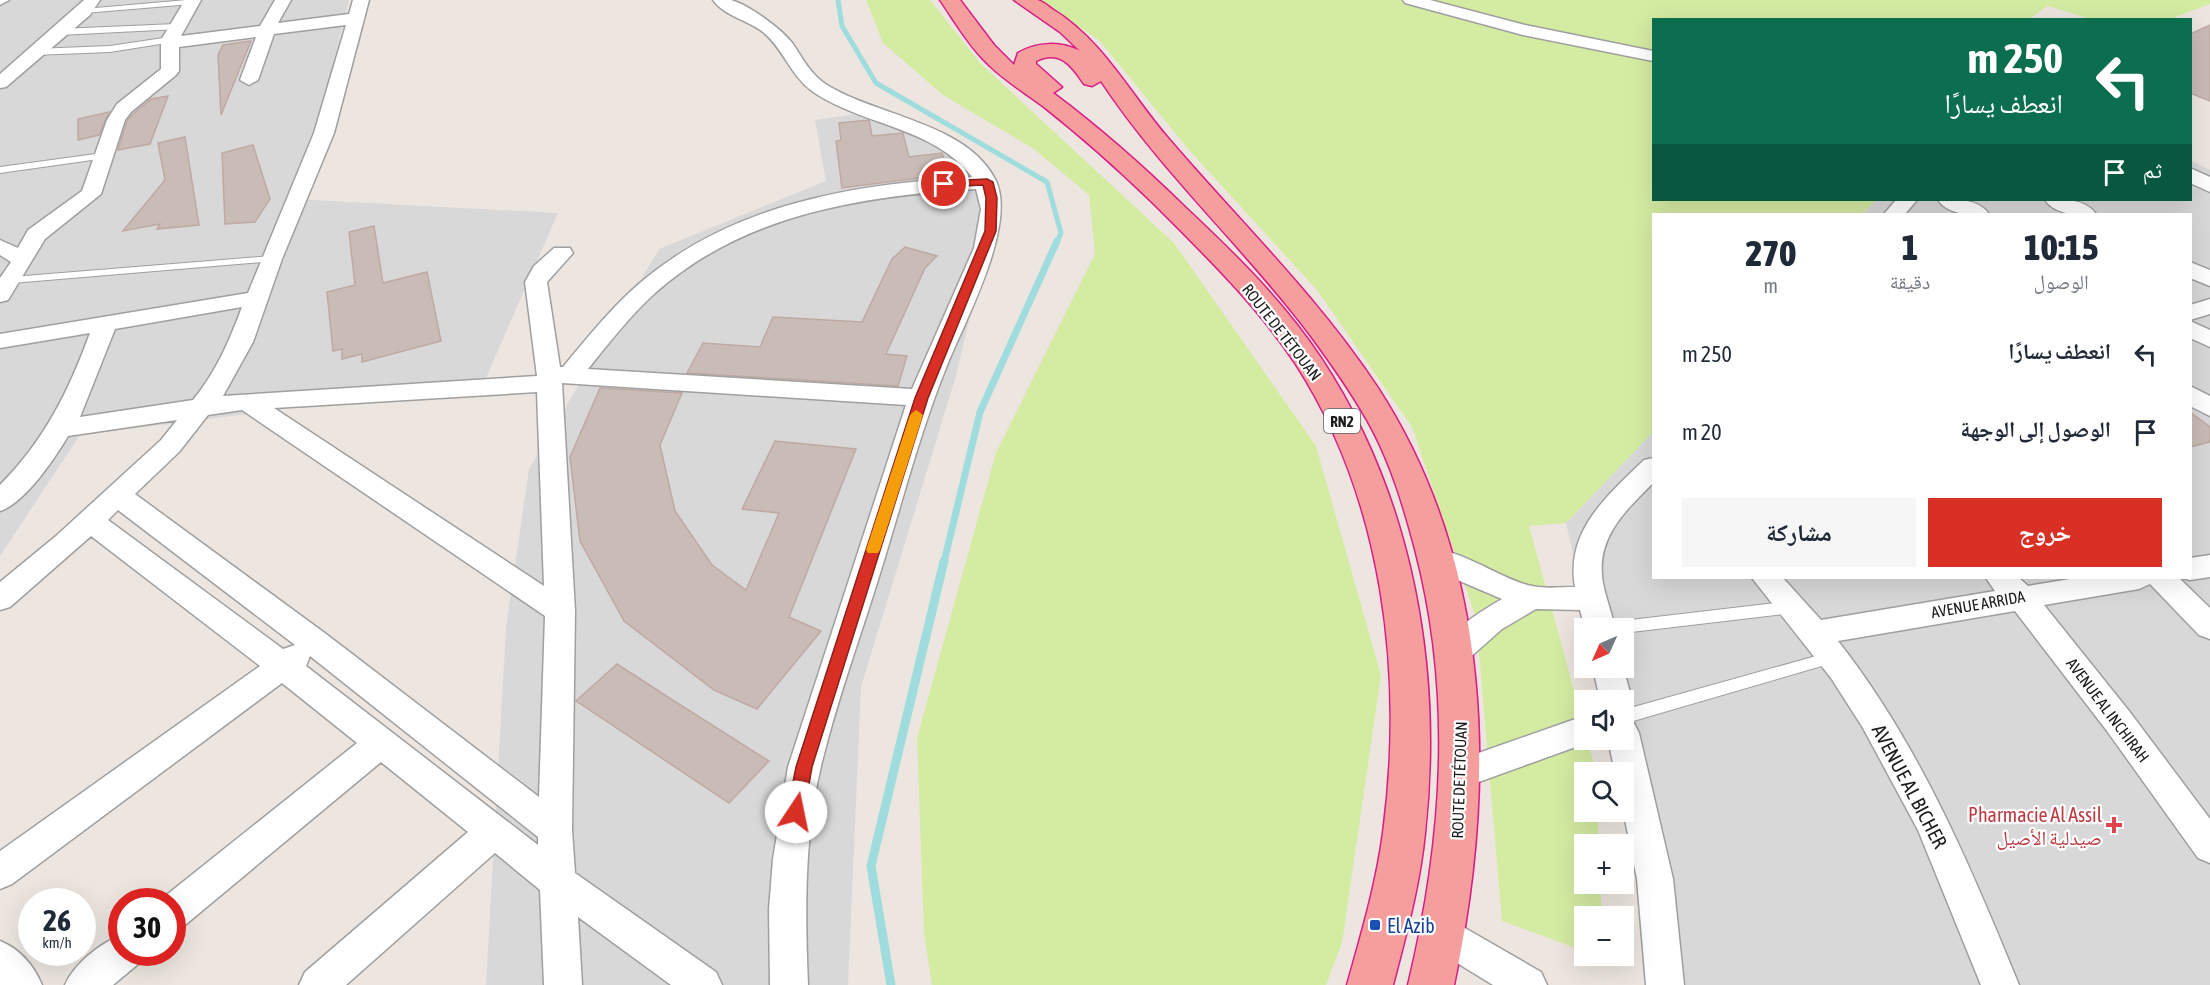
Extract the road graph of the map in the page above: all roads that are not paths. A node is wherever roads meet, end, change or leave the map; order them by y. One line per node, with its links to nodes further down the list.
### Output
1 (283, 0): 11 (street)
2 (721, 0): 21 (street)
3 (951, 0): 34 (highway, ROUTE DE TÉTOUAN / RN2)
4 (967, 0): 5 (highway)
5 (1006, 0)
6 (1024, 0): 35 (highway, ROUTE DE TÉTOUAN / RN2)
7 (1411, 0): 15 (street)
8 (192, 1): 9 (lane); 13 (street)
9 (88, 5): 12 (street)
10 (359, 9): 11 (street); 32 (street)
11 (267, 29): 13 (street); 16 (street)
12 (59, 32): 13 (lane); 14 (street)
13 (172, 37): 14 (lane); 18 (street)
14 (34, 52): 17 (street)
15 (1652, 56)
16 (249, 80)
17 (0, 83)
18 (103, 156): 19 (lane); 31 (street)
19 (0, 170)
20 (2192, 175): 22 (street)
21 (987, 182): 45 (street); 47 (street)
22 (2210, 186)
23 (1906, 201): 26 (street)
24 (1950, 201): 27 (street)
25 (2057, 201): 28 (street)
26 (1895, 213)
27 (1977, 213)
28 (2083, 213)
29 (0, 246): 31 (street)
30 (562, 253): 45 (street)
31 (23, 260): 37 (street)
32 (272, 260): 37 (lane); 38 (street)
33 (2192, 269): 36 (street)
34 (1236, 273): 35 (highway); 95 (highway, ROUTE DE TÉTOUAN / RN2)
35 (1280, 279): 56 (highway, ROUTE DE TÉTOUAN / RN2)
36 (2210, 279)
37 (3, 285)
38 (257, 298): 41 (street); 49 (street)
39 (2210, 306): 40 (street)
40 (2192, 312)
41 (105, 323): 44 (street); 51 (street)
42 (2192, 329): 43 (street)
43 (2210, 340)
44 (0, 341)
45 (556, 378): 47 (street); 48 (street); 67 (street)
46 (2192, 395): 50 (street)
47 (921, 398): 94 (street)
48 (246, 401): 49 (street); 67 (street)
49 (204, 405): 51 (street); 53 (street)
50 (2210, 408)
51 (63, 428): 54 (street)
52 (1652, 468): 65 (street)
53 (117, 495): 55 (street); 71 (street)
54 (0, 501)
55 (89, 520): 64 (street); 74 (street)
56 (1437, 559): 63 (street); 73 (highway, ROUTE DE TÉTOUAN / RN2)
57 (2210, 566): 58 (street)
58 (2192, 569)
59 (1767, 579): 66 (street, AVENUE AL BICHER)
60 (2125, 579): 62 (street, AVENUE ARRIDA)
61 (2162, 579): 70 (street)
62 (2010, 587): 72 (street, AVENUE ARRIDA); 82 (street, AVENUE AL INCHIRAH)
63 (1533, 598): 65 (street); 73 (street)
64 (0, 599)
65 (1593, 599): 68 (street)
66 (1794, 606): 69 (lane); 72 (street, AVENUE AL BICHER)
67 (560, 611): 80 (street)
68 (1598, 618)
69 (1634, 625)
70 (2210, 627)
71 (315, 643): 74 (street); 80 (street)
72 (1825, 645): 75 (lane); 99 (street, AVENUE AL BICHER)
73 (1455, 652): 79 (highway, ROUTE DE TÉTOUAN / RN2)
74 (283, 666): 77 (street); 83 (street)
75 (1634, 713)
76 (1574, 733): 79 (street)
77 (381, 743): 81 (street); 85 (street)
78 (1627, 750): 98 (street)
79 (1462, 772): 86 (highway, ROUTE DE TÉTOUAN / RN2)
80 (555, 830): 84 (street)
81 (494, 832): 84 (street); 91 (street)
82 (2210, 847)
83 (0, 872)
84 (558, 882): 92 (street); 93 (street)
85 (186, 902)
86 (1444, 934): 96 (highway, ROUTE DE TÉTOUAN / RN2); 97 (street)
87 (0, 959): 89 (street)
88 (108, 965): 90 (street)
89 (22, 985)
90 (84, 985)
91 (318, 985)
92 (563, 985)
93 (703, 985)
94 (789, 985)
95 (1370, 985)
96 (1431, 985)
97 (1528, 985)
98 (1665, 985)
99 (2000, 985)

